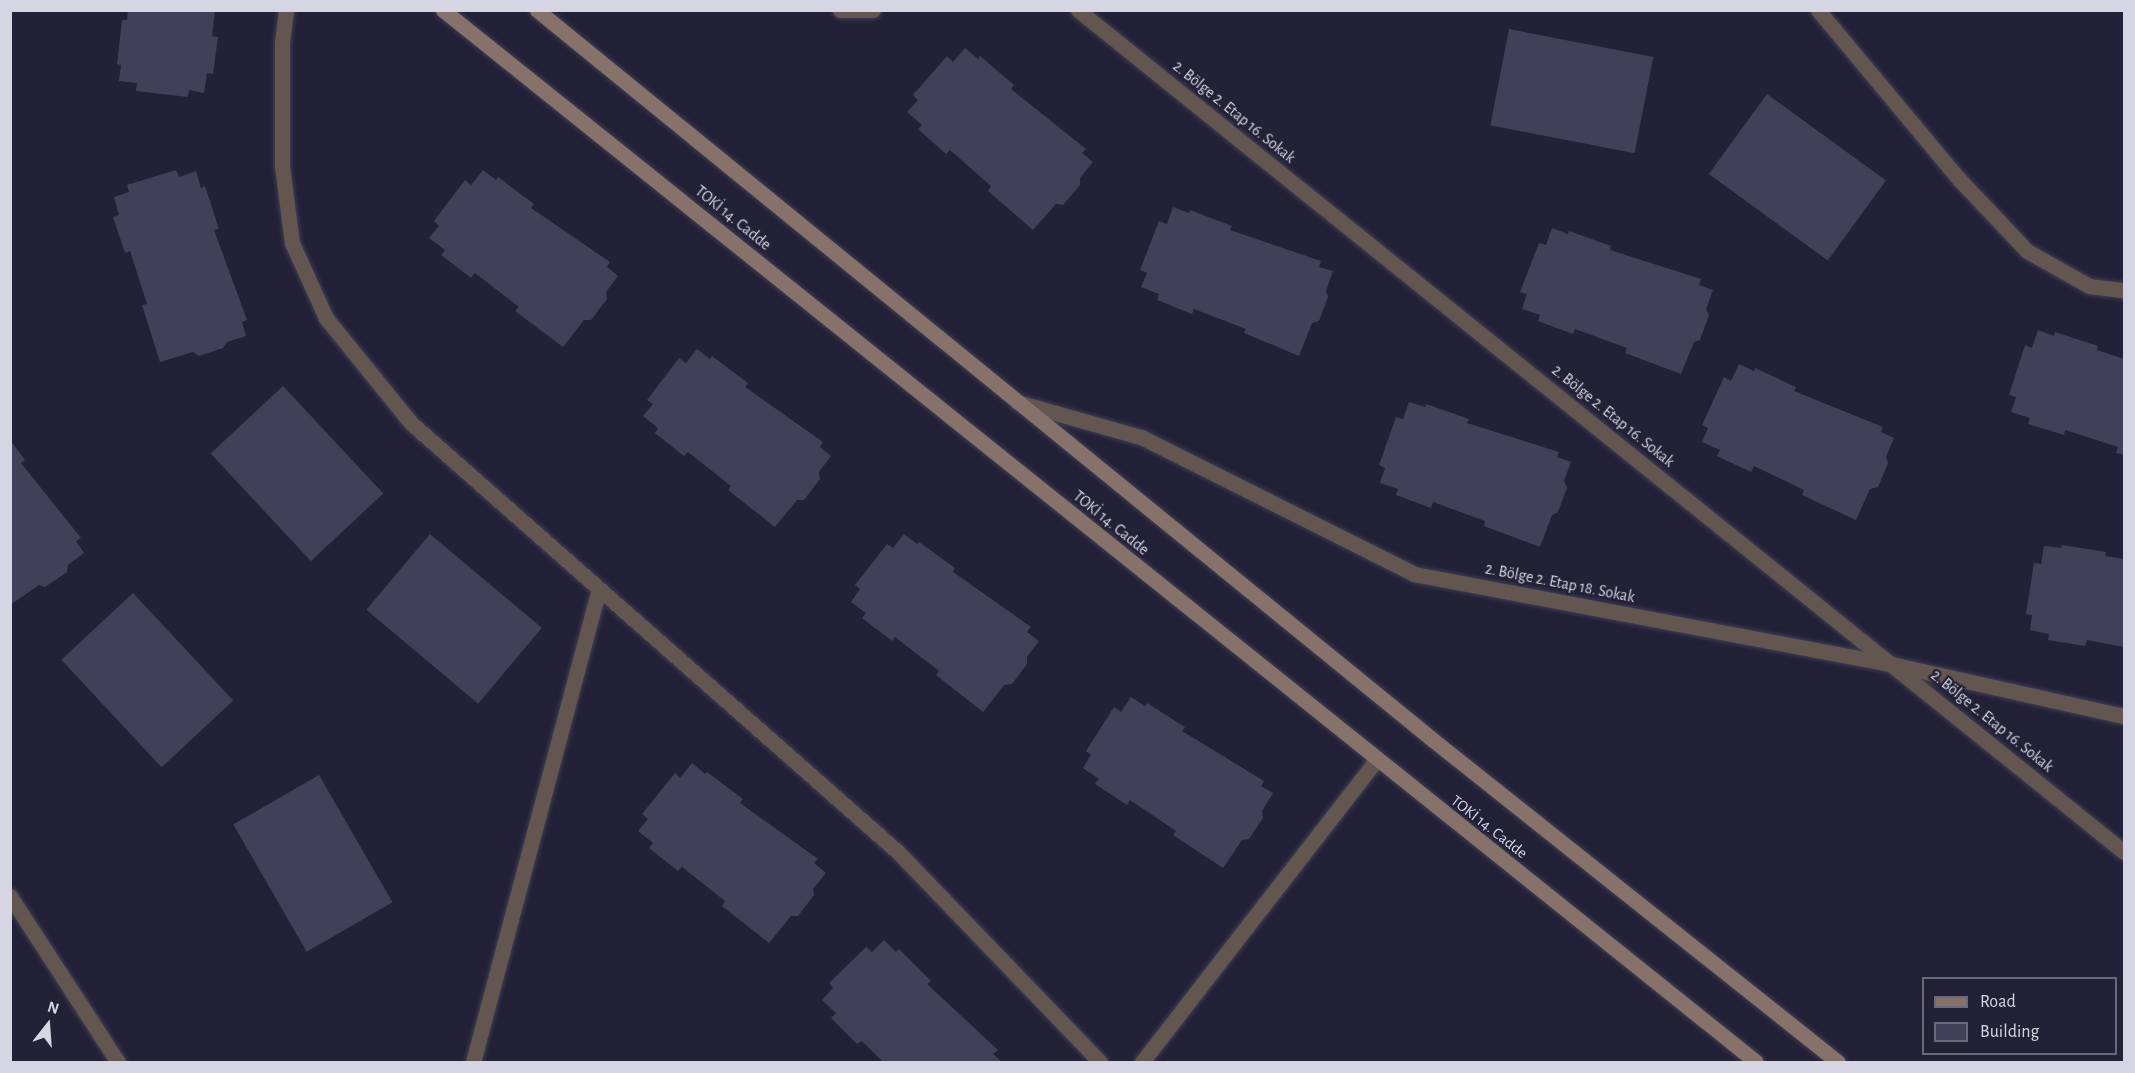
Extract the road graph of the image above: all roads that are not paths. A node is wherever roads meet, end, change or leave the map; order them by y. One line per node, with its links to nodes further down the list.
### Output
1 (286, 10): 10 (street)
2 (443, 10): 13 (main road, TOKİ 14. Cadde)
3 (537, 10): 9 (main road, TOKİ 14. Cadde)
4 (840, 10): 5 (street)
5 (873, 10)
6 (1078, 10): 11 (street, 2. Bölge 2. Etap 16. Sokak)
7 (1818, 10): 8 (street)
8 (2124, 290)
9 (1017, 402): 11 (street, 2. Bölge 2. Etap 18. Sokak); 21 (main road, TOKİ 14. Cadde)
10 (599, 589): 17 (street); 18 (street)
11 (1895, 665): 12 (street, 2. Bölge 2. Etap 18. Sokak); 14 (street, 2. Bölge 2. Etap 16. Sokak)
12 (2124, 716)
13 (1376, 760): 19 (street); 20 (main road, TOKİ 14. Cadde)
14 (2124, 852)
15 (10, 896): 16 (street)
16 (118, 1062)
17 (472, 1062)
18 (1100, 1062)
19 (1142, 1062)
20 (1756, 1062)
21 (1838, 1062)

